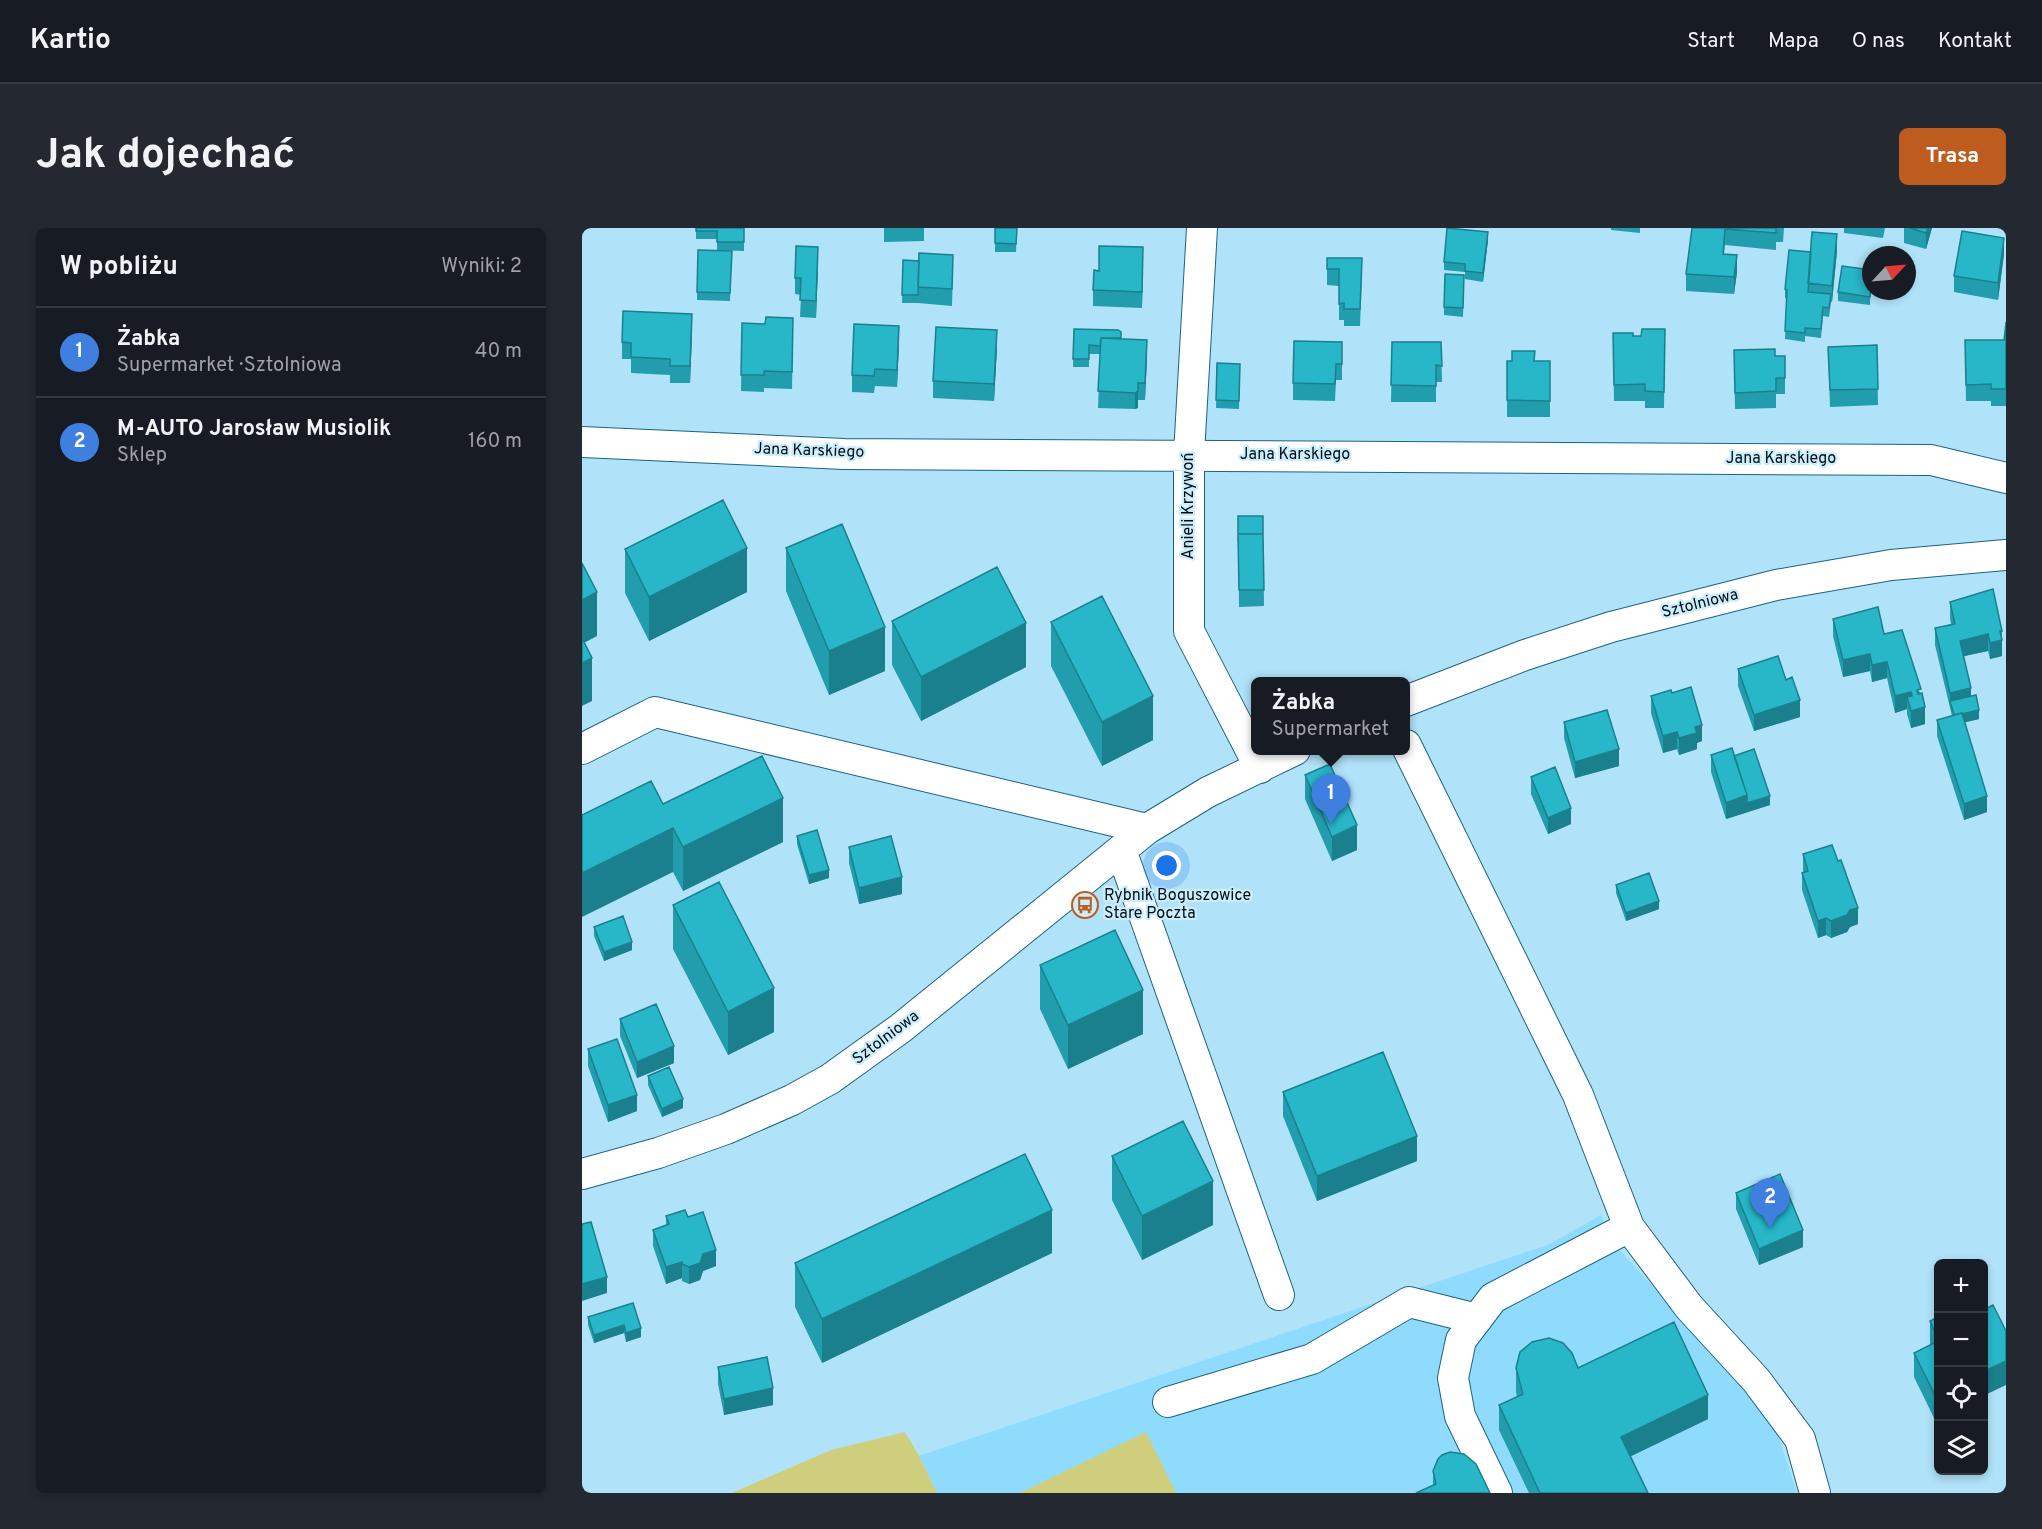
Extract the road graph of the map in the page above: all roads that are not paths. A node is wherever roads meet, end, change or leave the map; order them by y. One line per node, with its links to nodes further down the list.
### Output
1 (1202, 228): 3 (street, Anieli Krzywoń)
2 (582, 442): 3 (street, Jana Karskiego)
3 (1189, 454): 4 (street, Jana Karskiego); 8 (street, Anieli Krzywoń)
4 (2006, 478)
5 (2006, 555): 6 (street, Sztolniowa)
6 (1410, 699)
7 (582, 749): 13 (street)
8 (1251, 751)
9 (1410, 753): 16 (street)
10 (1253, 755): 12 (street, Anieli Krzywoń)
11 (1285, 755): 12 (street, Sztolniowa)
12 (1260, 768): 13 (street, Sztolniowa)
13 (1147, 829): 14 (street, Sztolniowa)
14 (1121, 850): 15 (street, Sztolniowa); 17 (street)
15 (582, 1173)
16 (1629, 1227): 18 (street); 21 (street)
17 (1279, 1296)
18 (1477, 1319): 19 (street); 20 (street)
19 (1168, 1402)
20 (1497, 1493)
21 (1815, 1493)

